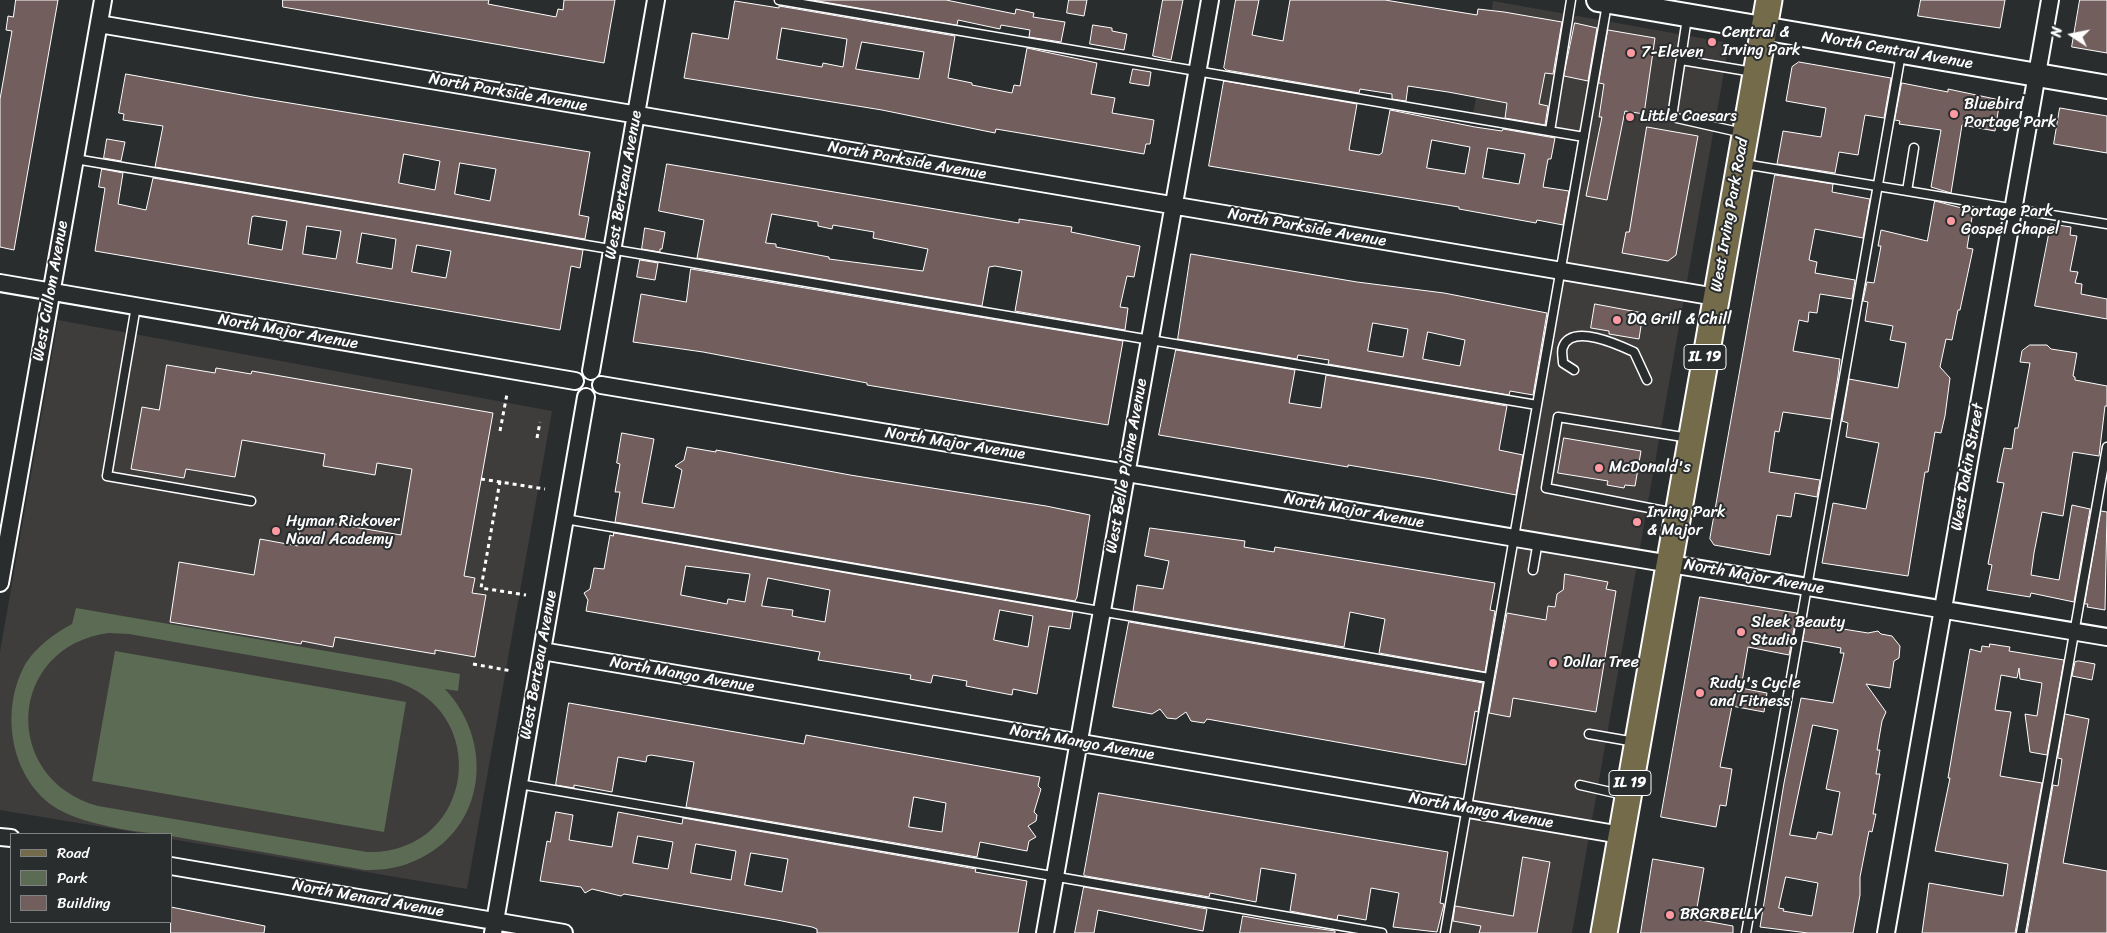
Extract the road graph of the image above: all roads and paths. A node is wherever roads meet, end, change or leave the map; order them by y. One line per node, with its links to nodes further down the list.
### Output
1 (103, 0): 10 (street, West Cullom Avenue)
2 (656, 0): 18 (street, West Berteau Avenue)
3 (779, 0): 14 (lane)
4 (1210, 0): 14 (street, West Belle Plaine Avenue)
5 (1571, 0): 19 (lane)
6 (1769, 0): 11 (main road, West Irving Park Road / IL 19)
7 (2050, 0): 16 (street, West Dakin Street)
8 (1603, 1): 9 (main road, North Central Avenue); 21 (lane)
9 (1688, 15): 11 (main road, North Central Avenue); 13 (lane)
10 (99, 24): 18 (street, North Parkside Avenue); 23 (street, West Cullom Avenue)
11 (1763, 29): 12 (main road, North Central Avenue); 15 (main road, West Irving Park Road / IL 19)
12 (1901, 52): 16 (main road, North Central Avenue); 25 (lane)
13 (1681, 60): 15 (lane); 20 (lane)
14 (1198, 71): 19 (lane); 27 (street, West Belle Plaine Avenue)
15 (1756, 73): 20 (main road, West Irving Park Road / IL 19)
16 (2037, 75): 17 (main road, North Central Avenue); 28 (street, West Dakin Street)
17 (2107, 87)
18 (636, 115): 27 (street, North Parkside Avenue); 30 (street, West Berteau Avenue)
19 (1550, 131): 21 (lane)
20 (1745, 134): 24 (main road, West Irving Park Road / IL 19)
21 (1584, 137): 31 (lane)
22 (1914, 148): 26 (lane)
23 (75, 159): 30 (lane); 33 (street, West Cullom Avenue)
24 (1740, 163): 25 (lane); 34 (main road, West Irving Park Road / IL 19)
25 (1878, 186): 26 (lane); 62 (lane)
26 (1907, 191): 28 (lane)
27 (1174, 206): 31 (street, North Parkside Avenue); 36 (street, West Belle Plaine Avenue)
28 (2013, 209): 29 (lane); 64 (street, West Dakin Street)
29 (2107, 224)
30 (612, 249): 36 (lane); 38 (street, West Berteau Avenue)
31 (1560, 271): 34 (street, North Parkside Avenue); 44 (lane)
32 (0, 283): 33 (street, North Major Avenue)
33 (52, 292): 35 (street, North Major Avenue); 61 (street, West Cullom Avenue)
34 (1716, 297): 48 (main road, West Irving Park Road / IL 19)
35 (136, 306): 40 (street, North Major Avenue); 54 (lane)
36 (1150, 340): 44 (lane); 50 (street, West Belle Plaine Avenue)
37 (1574, 370): 39 (lane)
38 (591, 371): 40 (street); 41 (street)
39 (1647, 380)
40 (575, 381): 43 (street)
41 (601, 385): 43 (street); 50 (street, North Major Avenue)
42 (506, 394): 46 (path)
43 (586, 397): 56 (street, West Berteau Avenue)
44 (1537, 405): 57 (lane)
45 (540, 422): 47 (path)
46 (500, 431)
47 (538, 438)
48 (1691, 438): 55 (main road, West Irving Park Road / IL 19); 55 (lane)
49 (2107, 447): 66 (lane)
50 (1126, 472): 57 (street, North Major Avenue); 65 (street, West Belle Plaine Avenue)
51 (481, 479): 52 (path)
52 (500, 481): 53 (path); 63 (path)
53 (545, 489)
54 (251, 501)
55 (1678, 513): 59 (main road, West Irving Park Road / IL 19)
56 (565, 519): 65 (lane); 68 (street, West Berteau Avenue)
57 (1515, 538): 58 (street, North Major Avenue); 71 (lane)
58 (1538, 541): 59 (street, North Major Avenue); 60 (lane)
59 (1669, 563): 62 (street, North Major Avenue); 74 (main road, West Irving Park Road / IL 19)
60 (1533, 570)
61 (0, 583)
62 (1807, 586): 64 (street, North Major Avenue); 88 (lane)
63 (526, 595)
64 (1943, 609): 66 (street, North Major Avenue); 89 (street, West Dakin Street)
65 (1102, 611): 71 (lane); 73 (street, West Belle Plaine Avenue)
66 (2074, 631): 67 (street, North Major Avenue); 90 (lane)
67 (2107, 636)
68 (542, 651): 73 (street, North Mango Avenue); 75 (street, West Berteau Avenue)
69 (473, 664): 70 (path)
70 (512, 672)
71 (1489, 678): 78 (lane)
72 (1589, 734): 74 (lane)
73 (1078, 743): 78 (street, North Mango Avenue); 81 (street, West Belle Plaine Avenue)
74 (1637, 743): 77 (main road, West Irving Park Road / IL 19)
75 (519, 784): 81 (lane); 82 (street, West Berteau Avenue)
76 (1580, 785): 77 (lane)
77 (1628, 795): 79 (main road, West Irving Park Road / IL 19)
78 (1467, 808): 79 (street, North Mango Avenue); 86 (lane)
79 (1621, 835): 87 (main road, West Irving Park Road / IL 19)
80 (172, 866): 82 (street, North Menard Avenue)
81 (1055, 877): 84 (street, West Belle Plaine Avenue); 85 (lane)
82 (494, 927): 83 (street, North Menard Avenue)
83 (564, 933)
84 (1045, 933)
85 (1382, 933)
86 (1445, 933)
87 (1604, 933)
88 (1746, 933)
89 (1886, 933)
90 (2021, 933)

